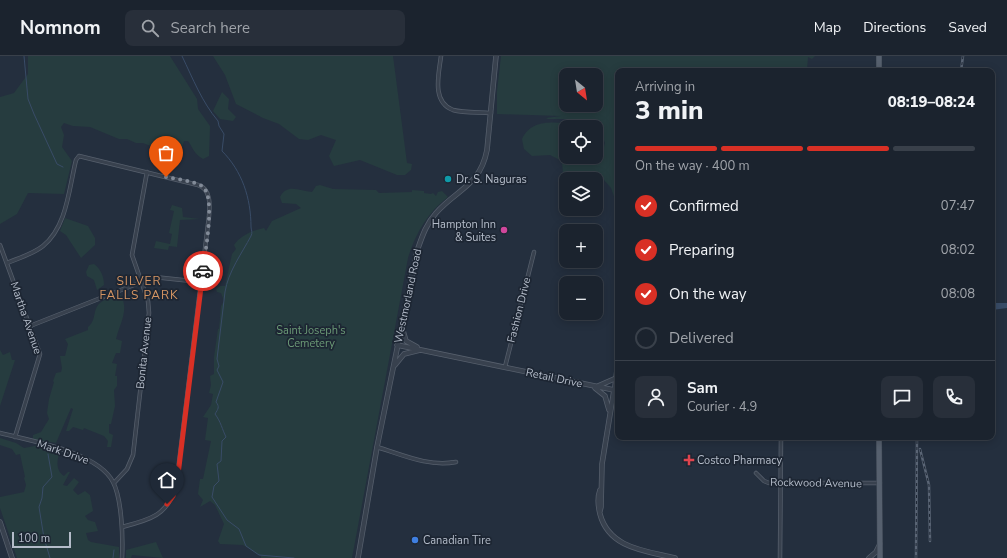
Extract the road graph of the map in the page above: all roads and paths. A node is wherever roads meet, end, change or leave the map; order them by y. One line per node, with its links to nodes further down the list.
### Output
1 (441, 56): 5 (street)
2 (496, 56): 5 (street, Westmorland Road)
3 (880, 56): 4 (main road)
4 (880, 68)
5 (491, 113): 12 (street, Westmorland Road)
6 (147, 172): 9 (street); 10 (street, Bonita Avenue); 11 (street)
7 (0, 245): 9 (street, Martha Avenue)
8 (534, 252): 16 (street, Fashion Drive)
9 (7, 263): 13 (street, Martha Avenue)
10 (141, 282): 11 (street); 13 (street); 30 (street, Bonita Avenue)
11 (201, 282): 34 (street)
12 (401, 324): 14 (street, Westmorland Road); 15 (street)
13 (30, 326): 24 (street, Martha Avenue)
14 (397, 345): 15 (street, Retail Drive); 17 (street, Westmorland Road)
15 (422, 350): 16 (street, Retail Drive); 17 (street)
16 (505, 368): 20 (street, Retail Drive)
17 (392, 371): 27 (street, Westmorland Road)
18 (615, 374): 19 (street)
19 (614, 379): 20 (street); 21 (street)
20 (594, 386): 21 (street, Retail Drive); 22 (street)
21 (614, 390): 22 (street)
22 (610, 414): 39 (street)
23 (0, 433): 24 (street, Mark Drive)
24 (15, 437): 30 (street, Mark Drive)
25 (781, 440): 31 (street)
26 (879, 440): 32 (main road)
27 (377, 447): 28 (street); 38 (street, Westmorland Road)
28 (456, 462)
29 (756, 473): 31 (street, Rockwood Avenue)
30 (114, 483): 34 (street)
31 (780, 483): 32 (street, Rockwood Avenue); 40 (street)
32 (880, 483): 35 (main road)
33 (0, 522): 36 (street)
34 (122, 527): 37 (street)
35 (880, 544): 41 (street); 42 (main road)
36 (12, 558)
37 (122, 558)
38 (358, 558)
39 (675, 558)
40 (780, 558)
41 (869, 558)
42 (880, 558)

